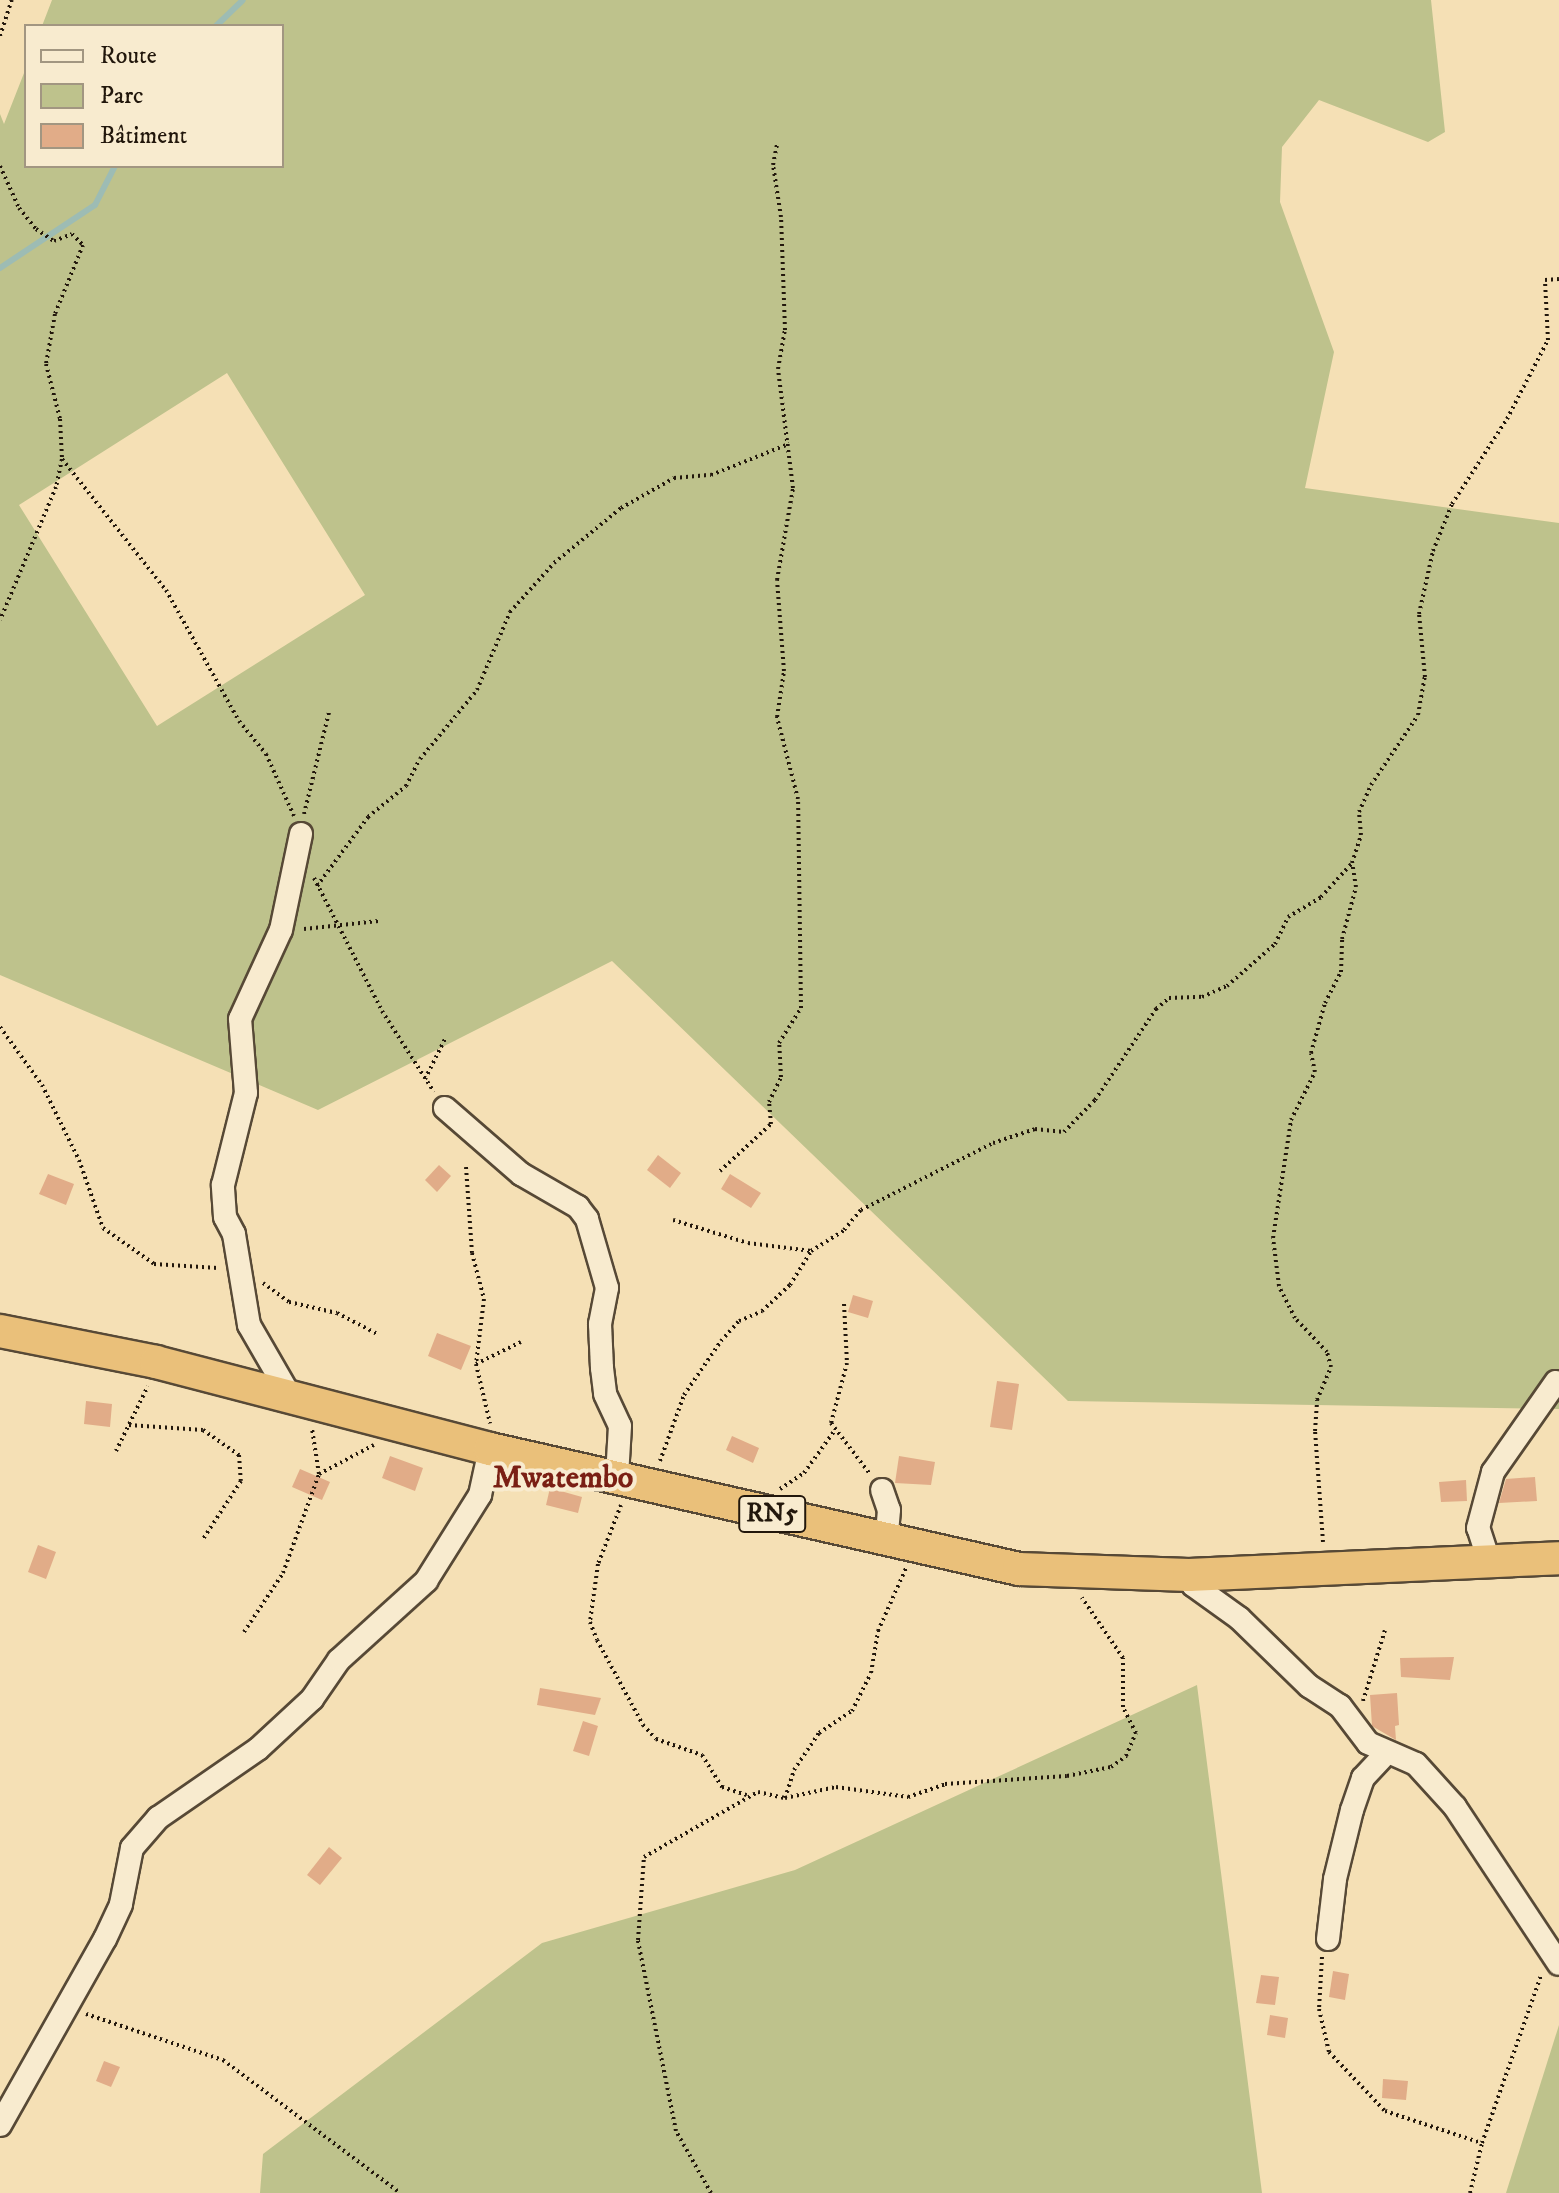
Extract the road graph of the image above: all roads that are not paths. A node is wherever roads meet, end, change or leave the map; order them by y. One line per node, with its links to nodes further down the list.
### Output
1 (301, 834): 5 (street)
2 (445, 1108): 7 (street)
3 (0, 1331): 5 (highway, RN5)
4 (1556, 1382): 11 (street)
5 (296, 1398): 6 (highway, RN5)
6 (490, 1449): 7 (highway, RN5); 16 (street)
7 (633, 1481): 9 (highway, RN5)
8 (882, 1490): 9 (street)
9 (897, 1539): 12 (highway, RN5)
10 (1559, 1558): 11 (highway, RN5)
11 (1489, 1561): 12 (highway, RN5)
12 (1189, 1575): 13 (street)
13 (1386, 1753): 14 (street); 15 (street)
14 (1328, 1939)
15 (1554, 1958)
16 (0, 2125)

